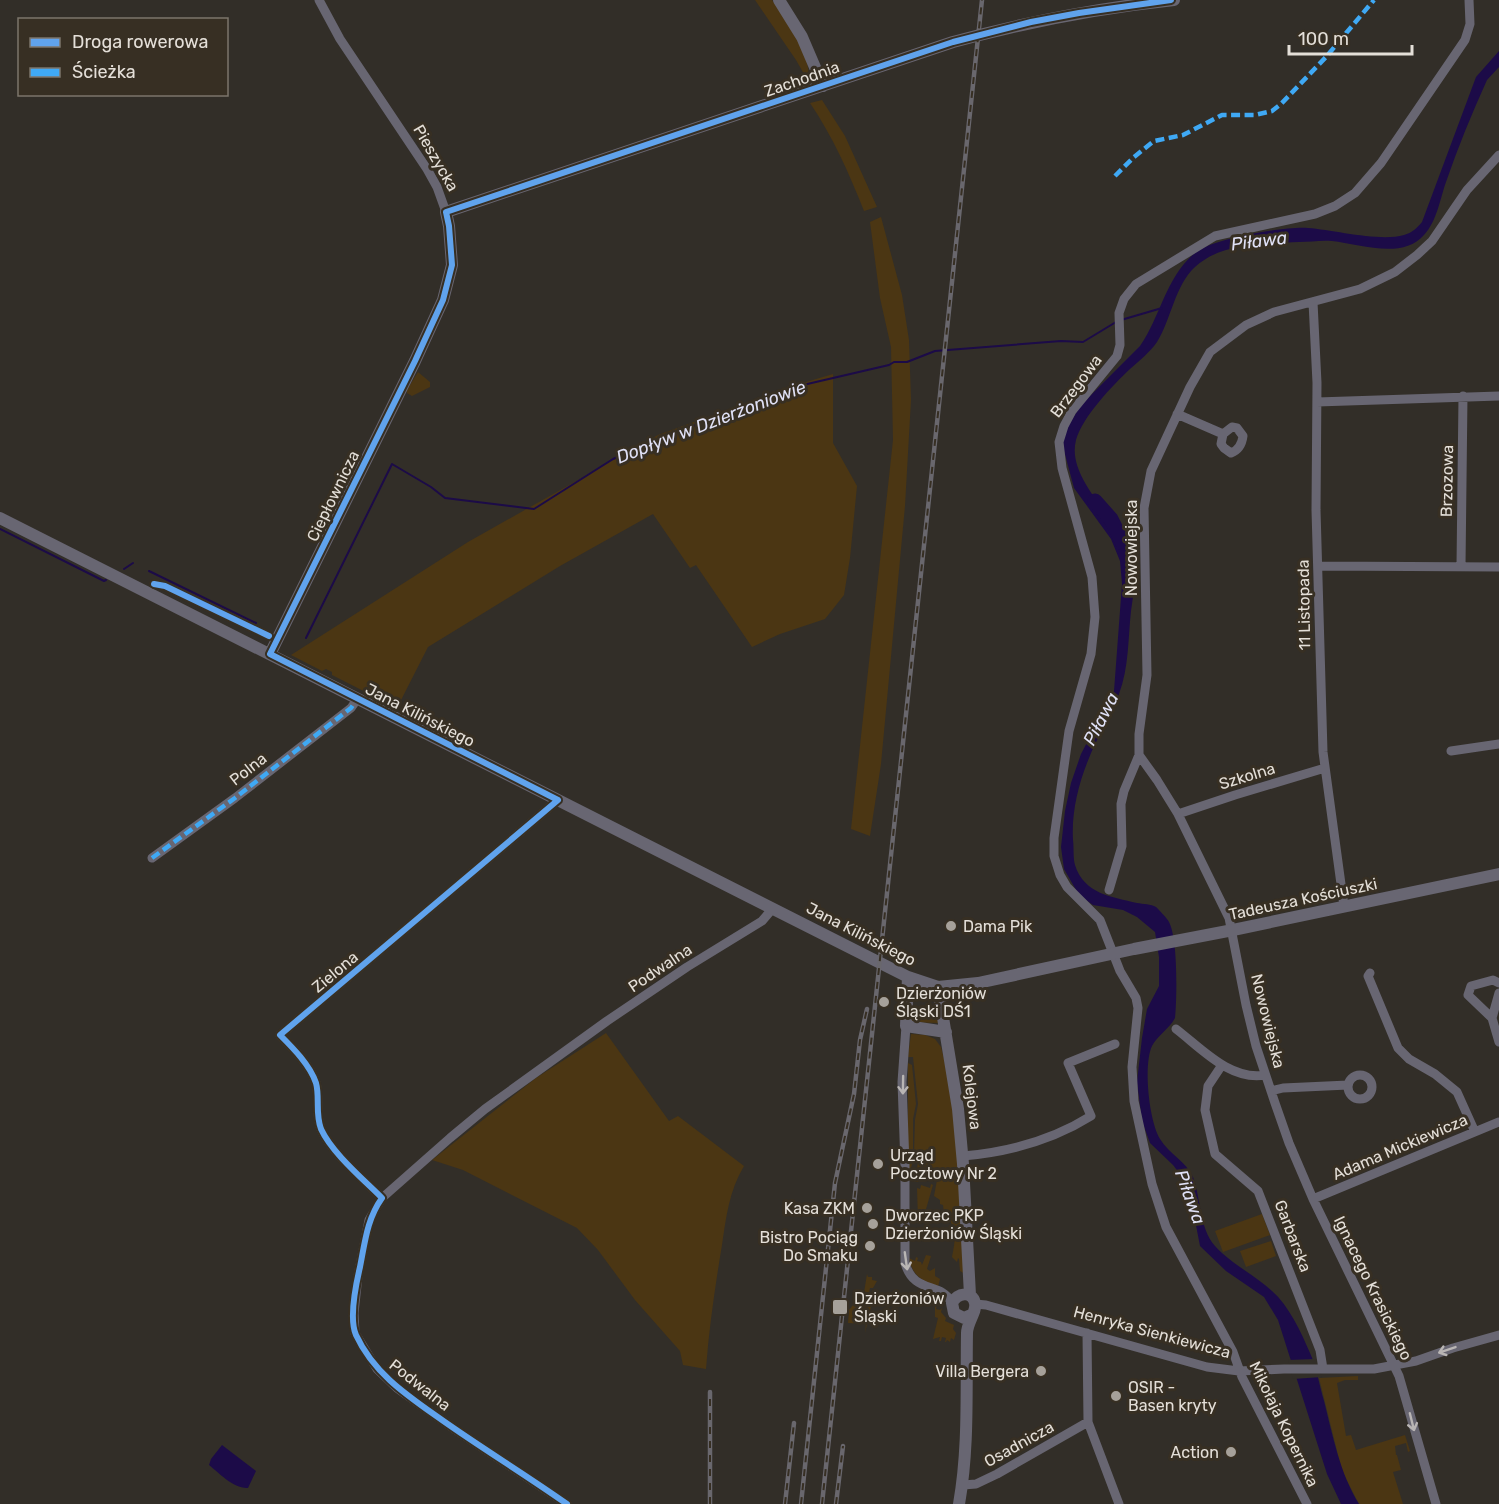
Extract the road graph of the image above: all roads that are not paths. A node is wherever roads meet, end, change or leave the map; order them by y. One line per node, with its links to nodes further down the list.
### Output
1 (319, 0): 7 (street, Pieszycka)
2 (778, 0): 5 (street)
3 (1172, 0): 5 (street, Zachodnia)
4 (1469, 0): 33 (street, Brzegowa)
5 (823, 86): 7 (street, Zachodnia)
6 (1499, 155): 8 (street, Nowowiejska)
7 (446, 212): 9 (street, Pieszycka)
8 (1313, 302): 12 (street, 11 Listopada); 13 (street, Nowowiejska)
9 (421, 350): 19 (street, Ciepłownicza)
10 (1463, 396): 11 (street); 12 (street); 17 (street, Brzozowa)
11 (1499, 396)
12 (1317, 402): 16 (street, 11 Listopada)
13 (1177, 414): 14 (street); 23 (street, Nowowiejska)
14 (1223, 434)
15 (0, 518): 19 (street, Jana Kilińskiego)
16 (1319, 566): 17 (street); 24 (street, 11 Listopada)
17 (1461, 566): 18 (street)
18 (1499, 567)
19 (270, 654): 20 (street, Jana Kilińskiego)
20 (358, 698): 25 (street, Jana Kilińskiego); 27 (street, Polna)
21 (1499, 744): 22 (street)
22 (1451, 750)
23 (1139, 755): 26 (street, Nowowiejska); 29 (street)
24 (1325, 768): 26 (street, Szkolna); 30 (street, 11 Listopada)
25 (558, 800): 31 (street, Jana Kilińskiego); 52 (street, Zielona)
26 (1178, 814): 32 (street, Nowowiejska)
27 (152, 858)
28 (1499, 874): 30 (street, Tadeusza Kościuszki)
29 (1109, 890)
30 (1344, 906): 32 (street, Tadeusza Kościuszki)
31 (773, 908): 35 (street, Jana Kilińskiego); 52 (street, Podwalna)
32 (1233, 930): 33 (street, Tadeusza Kościuszki); 46 (street, Nowowiejska)
33 (1113, 953): 37 (street, Jana Kilińskiego); 60 (street, Mikołaja Kopernika)
34 (1370, 973): 50 (street)
35 (908, 977): 37 (street, Jana Kilińskiego); 40 (street)
36 (1499, 983): 39 (street)
37 (938, 987): 42 (street, Kolejowa)
38 (1499, 993): 39 (street)
39 (1492, 1018): 43 (street)
40 (906, 1026): 42 (street); 54 (street, one-way to 54)
41 (1176, 1029): 45 (street)
42 (946, 1032): 51 (street, Kolejowa)
43 (1499, 1042)
44 (1115, 1044): 51 (street)
45 (1222, 1065): 46 (street); 59 (street, Garbarska)
46 (1265, 1075): 48 (street, Nowowiejska)
47 (1348, 1085): 48 (street)
48 (1271, 1091): 53 (street, Ignacego Krasickiego)
49 (1499, 1122): 50 (street, Adama Mickiewicza)
50 (1475, 1132): 53 (street, Adama Mickiewicza)
51 (963, 1156): 55 (street, Kolejowa)
52 (382, 1198): 63 (street, Podwalna)
53 (1313, 1199): 58 (street, Ignacego Krasickiego)
54 (952, 1303): 55 (street); 55 (street)
55 (968, 1306): 56 (street, Henryka Sienkiewicza); 62 (street, Kolejowa)
56 (1088, 1333): 60 (street, Henryka Sienkiewicza); 61 (street)
57 (1499, 1335): 58 (street, Henryka Sienkiewicza, one-way to 58)
58 (1395, 1366): 59 (street, Henryka Sienkiewicza); 67 (street, Ignacego Krasickiego, one-way to 67)
59 (1322, 1368): 60 (street, Henryka Sienkiewicza)
60 (1239, 1371): 66 (street, Mikołaja Kopernika)
61 (1088, 1422): 62 (street, Osadnicza); 65 (street)
62 (963, 1485): 64 (street, Kolejowa)
63 (567, 1504)
64 (959, 1504)
65 (1119, 1504)
66 (1306, 1504)
67 (1436, 1504)

